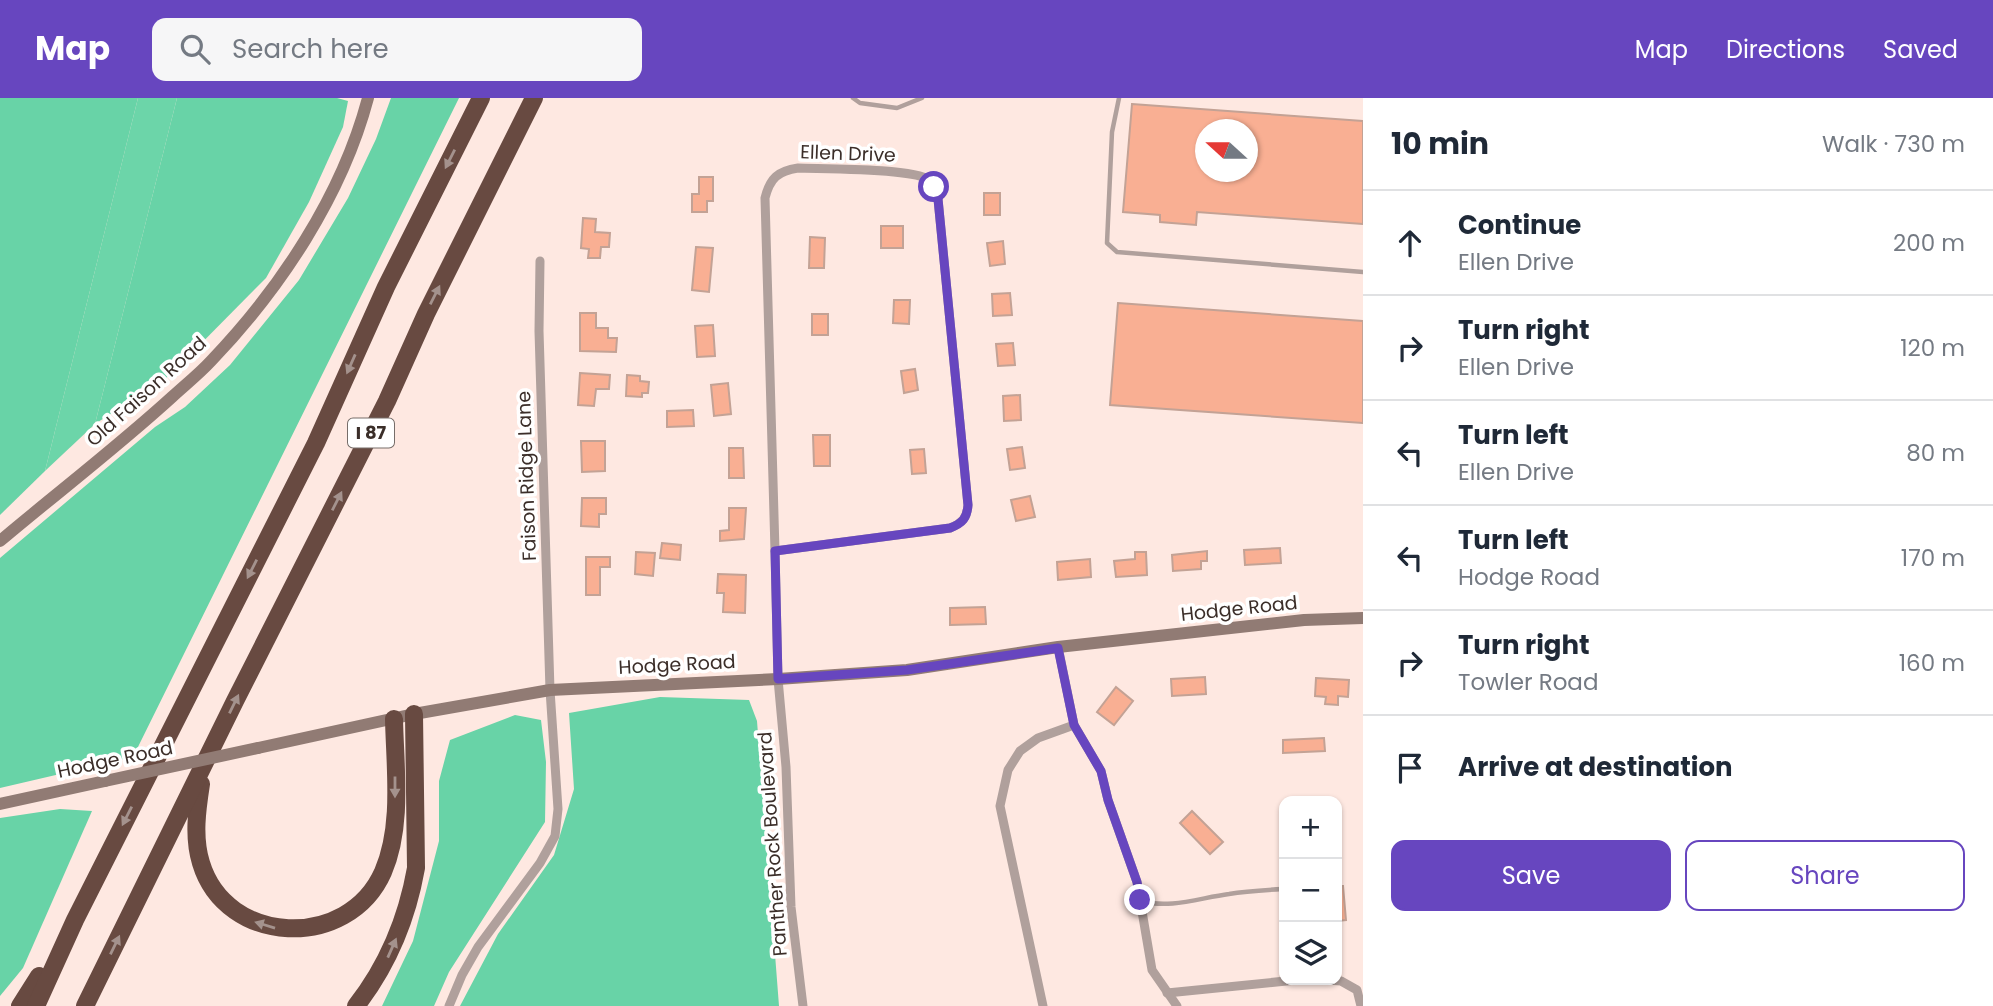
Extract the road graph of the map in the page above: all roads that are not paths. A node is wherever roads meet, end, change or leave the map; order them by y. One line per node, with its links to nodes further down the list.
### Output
1 (368, 98): 9 (main road, Old Faison Road)
2 (481, 98): 22 (highway, I 87, one-way to 22)
3 (534, 98): 18 (highway, I 87, one-way to 3)
4 (852, 98): 5 (lane)
5 (922, 98)
6 (1119, 98): 8 (lane)
7 (540, 261): 14 (street, Faison Ridge Lane)
8 (1363, 272)
9 (0, 541)
10 (775, 551): 10 (street, Ellen Drive); 13 (street, Ellen Drive)
11 (1363, 618): 12 (main road, Hodge Road)
12 (1058, 648): 13 (main road, Hodge Road); 17 (street)
13 (778, 679): 14 (main road, Hodge Road); 31 (street, Panther Rock Boulevard)
14 (550, 690): 15 (main road, Hodge Road); 30 (street, Faison Ridge Lane)
15 (414, 714): 16 (main road, Hodge Road); 29 (highway, one-way to 15)
16 (394, 719): 18 (highway, one-way to 18); 19 (main road, Hodge Road, bridge)
17 (1074, 725): 21 (street); 32 (street)
18 (204, 765): 28 (highway, I 87, one-way to 18)
19 (0, 804)
20 (1279, 889): 21 (lane)
21 (1140, 900): 25 (street)
22 (75, 920): 26 (highway); 27 (highway, I 87)
23 (1279, 982): 25 (street)
24 (1342, 982): 34 (street)
25 (1167, 993): 33 (street)
26 (20, 1006)
27 (36, 1006)
28 (85, 1006)
29 (356, 1006)
30 (449, 1006)
31 (803, 1006)
32 (1043, 1006)
33 (1177, 1006)
34 (1361, 1006)

